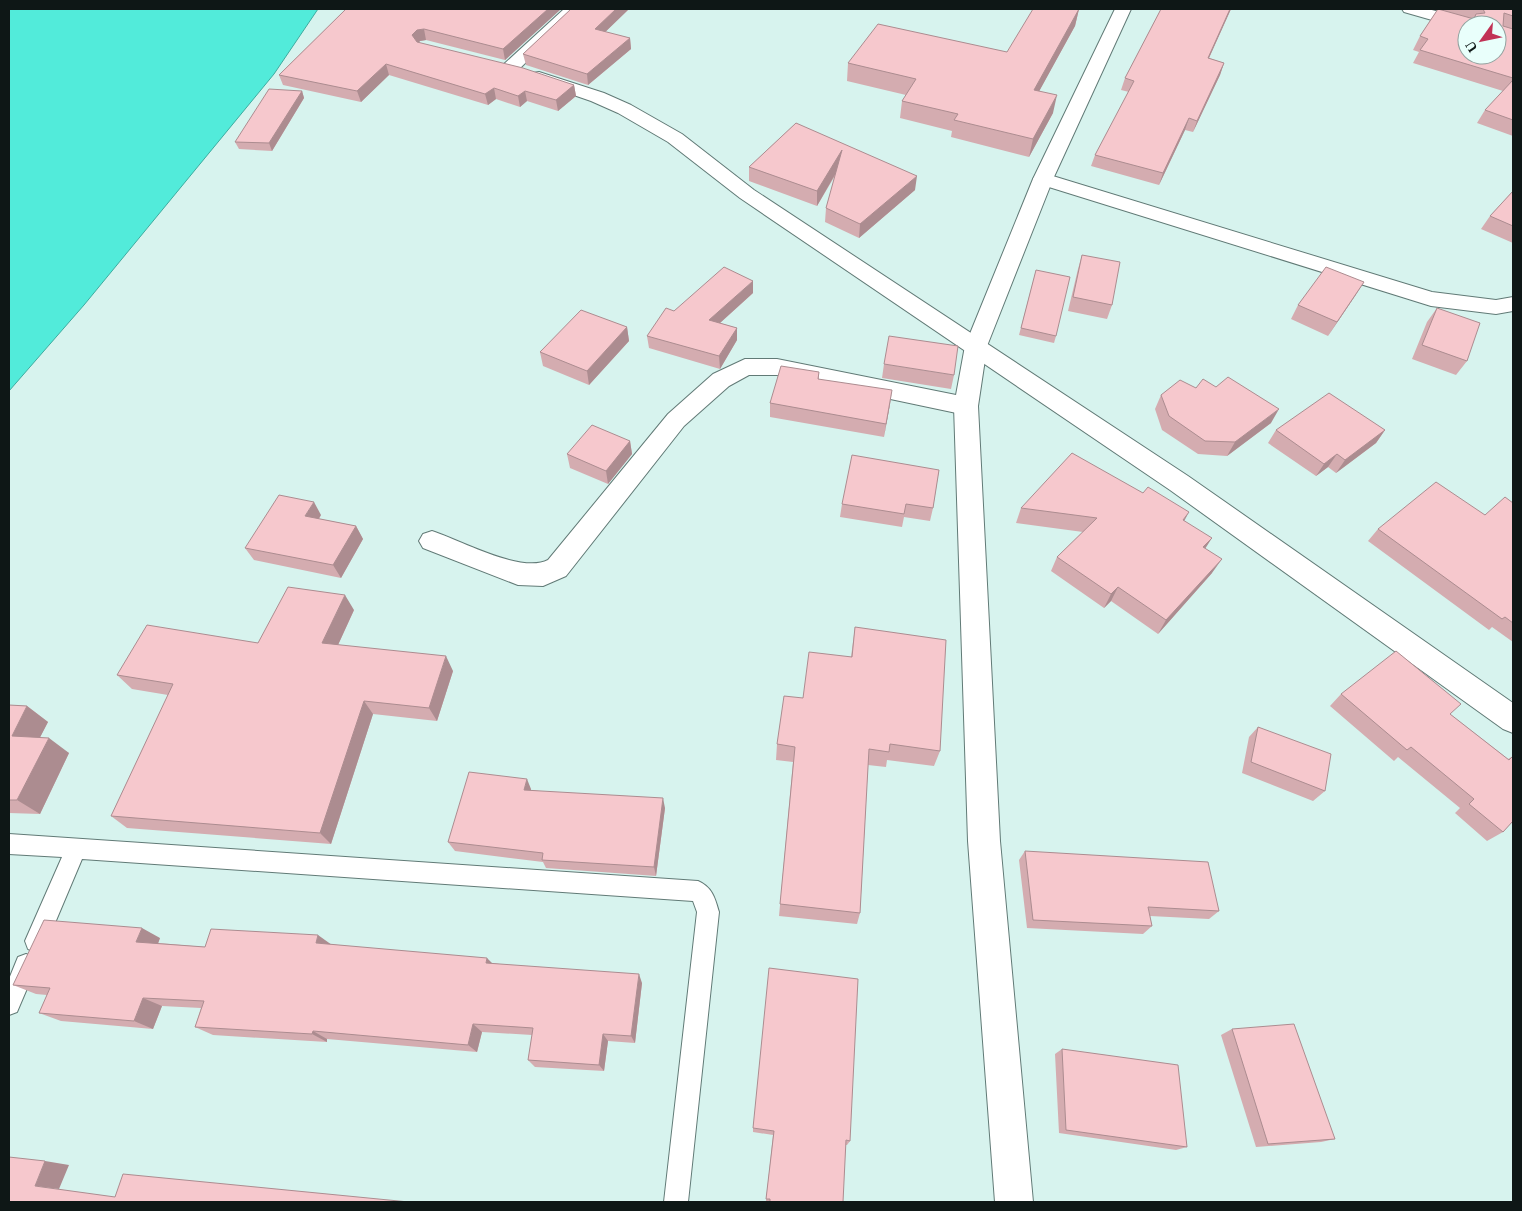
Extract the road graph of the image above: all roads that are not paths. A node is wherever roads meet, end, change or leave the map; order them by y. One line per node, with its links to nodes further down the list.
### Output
1 (573, 9): 7 (main road)
2 (1123, 9): 5 (main road)
3 (1410, 9): 4 (main road)
4 (1457, 22)
5 (1042, 179): 6 (main road); 7 (main road)
6 (1513, 304)
7 (976, 346): 8 (main road); 10 (main road)
8 (966, 406): 9 (main road); 15 (main road)
9 (432, 541)
10 (1513, 720)
11 (9, 844): 12 (lane)
12 (76, 850): 13 (lane); 14 (lane)
13 (9, 1004)
14 (676, 1202)
15 (1014, 1202)

